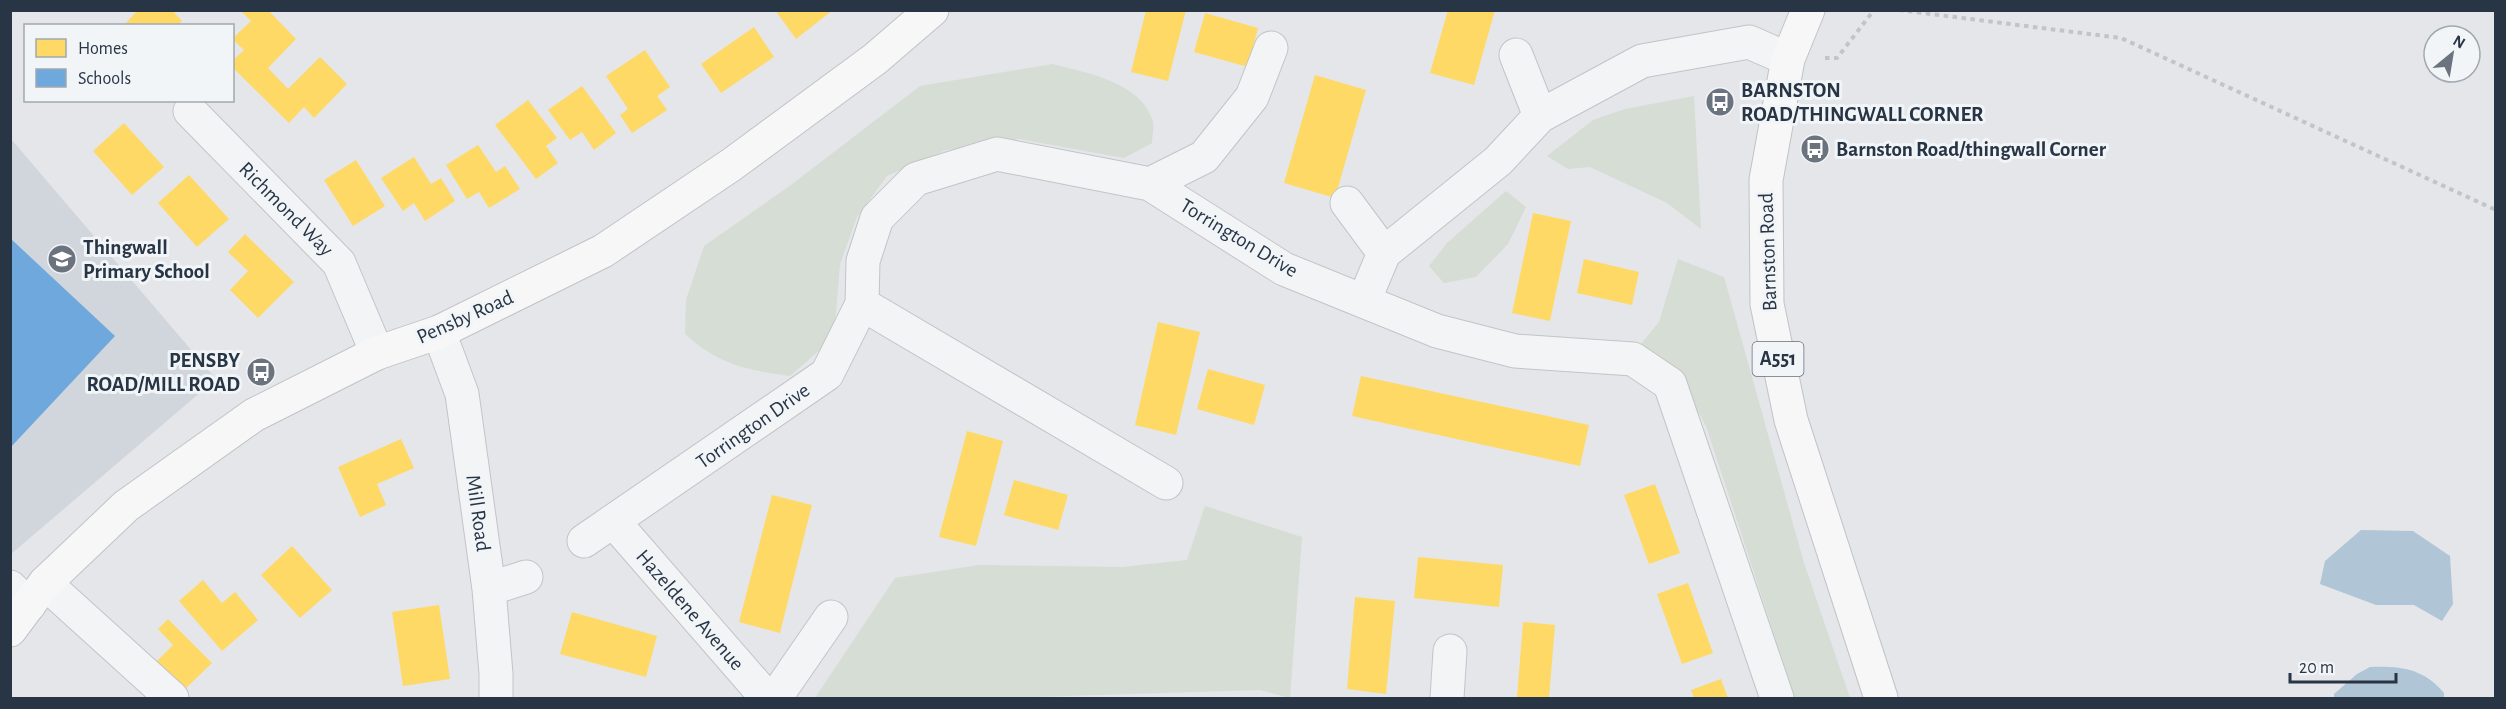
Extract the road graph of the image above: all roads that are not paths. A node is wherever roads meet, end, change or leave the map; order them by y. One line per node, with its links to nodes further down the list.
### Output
1 (932, 10): 13 (main road, Pensby Road)
2 (1808, 10): 5 (main road, Barnston Road / A551)
3 (1272, 48): 8 (street)
4 (1516, 55): 7 (street)
5 (1788, 59): 7 (street); 29 (main road, Barnston Road / A551)
6 (190, 111): 14 (street, Richmond Way)
7 (1540, 116): 10 (street)
8 (1150, 184): 11 (street, Torrington Drive); 12 (street, Torrington Drive)
9 (1347, 203): 10 (street)
10 (1384, 253): 11 (street)
11 (1364, 301): 28 (street, Torrington Drive)
12 (862, 304): 15 (street); 16 (street, Torrington Drive)
13 (439, 332): 14 (main road, Pensby Road); 19 (street, Mill Road)
14 (377, 353): 20 (main road, Pensby Road)
15 (1166, 483)
16 (614, 522): 17 (street, Torrington Drive); 25 (street, Hazeldene Avenue)
17 (584, 541)
18 (526, 577): 19 (street)
19 (489, 589): 24 (street, Mill Road)
20 (24, 601): 23 (street)
21 (831, 617): 26 (street)
22 (1450, 651): 27 (street)
23 (172, 699)
24 (496, 699)
25 (766, 699)
26 (775, 699)
27 (1447, 699)
28 (1777, 699)
29 (1881, 699)

